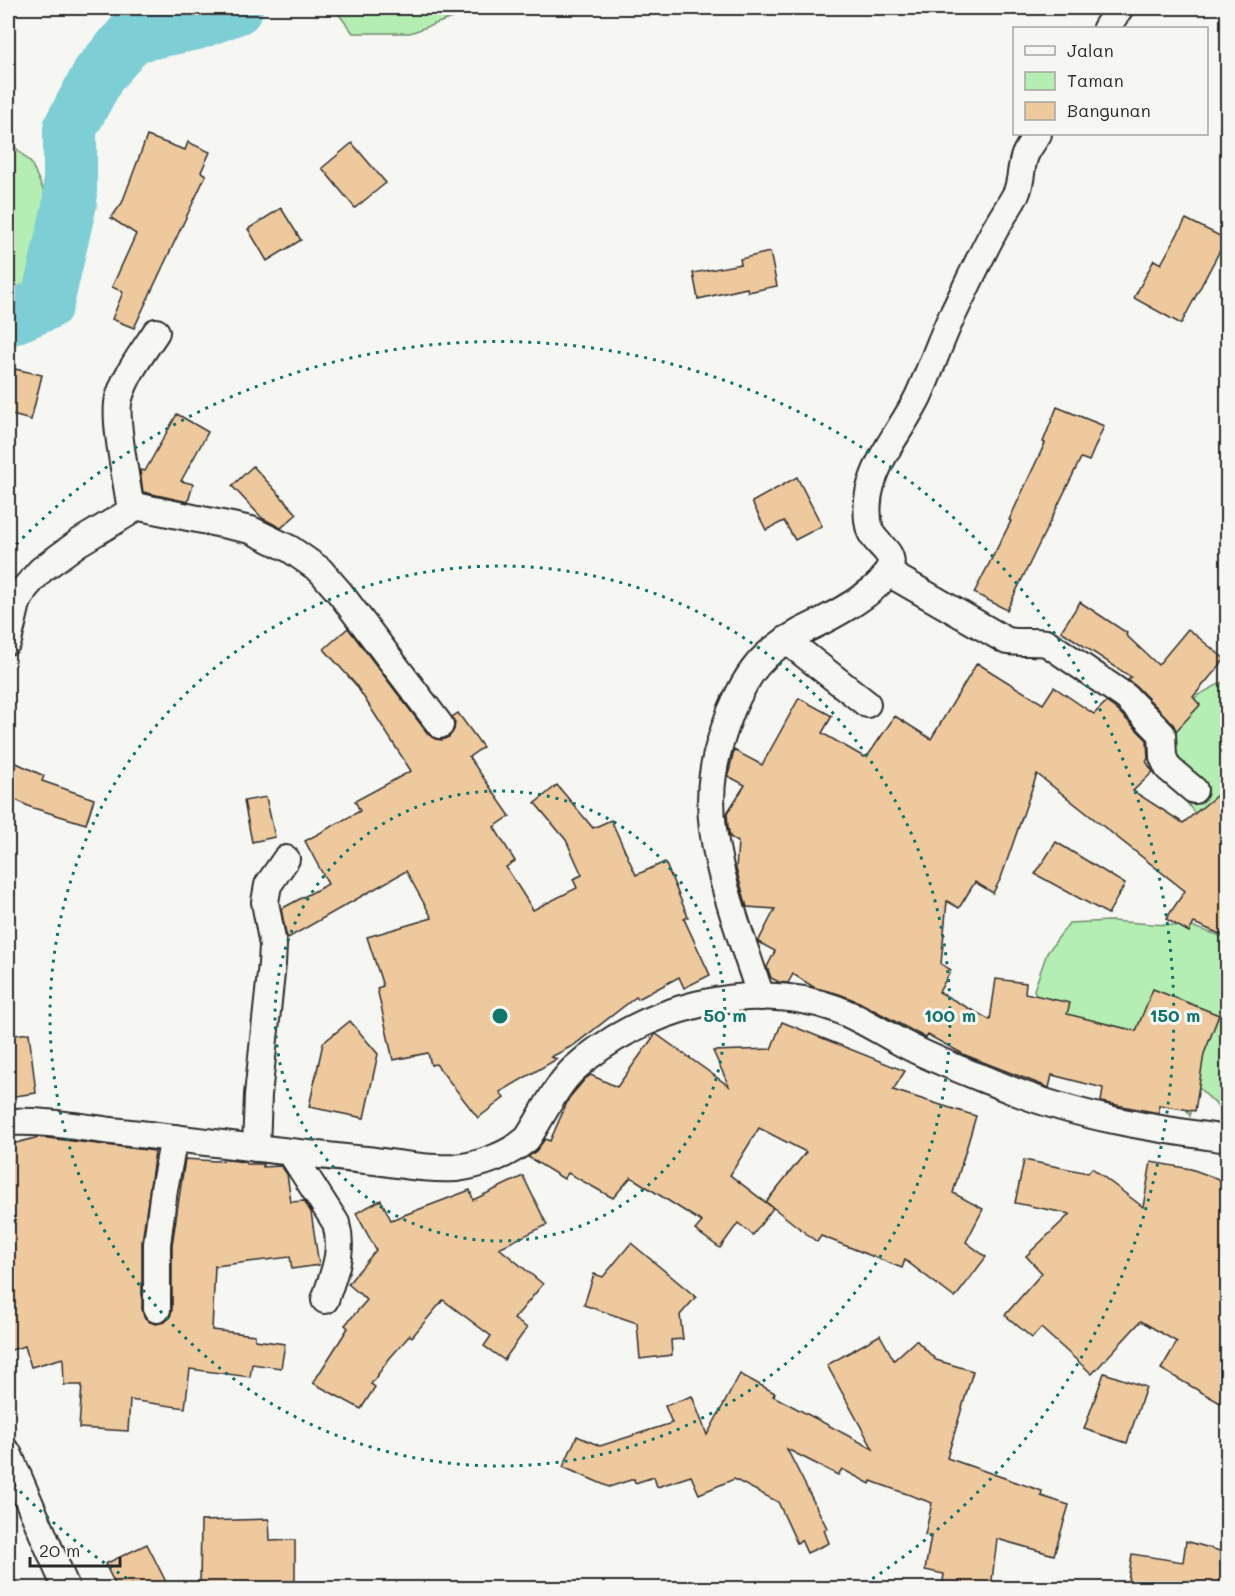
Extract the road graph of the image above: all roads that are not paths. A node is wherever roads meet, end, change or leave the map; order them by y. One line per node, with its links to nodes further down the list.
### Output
1 (1120, 8): 2 (street)
2 (1107, 27)
3 (1037, 135): 6 (street)
4 (156, 332): 5 (street)
5 (130, 505): 8 (street); 10 (street)
6 (887, 572): 7 (street); 11 (street)
7 (786, 640): 9 (street); 13 (street)
8 (8, 641)
9 (867, 704)
10 (440, 725)
11 (1194, 790)
12 (286, 859): 17 (street)
13 (761, 997): 16 (street); 18 (street)
14 (8, 1122): 15 (street)
15 (174, 1138): 17 (street); 20 (street)
16 (1227, 1138)
17 (256, 1148): 18 (street)
18 (291, 1153): 19 (street)
19 (325, 1300)
20 (157, 1309)
21 (8, 1454): 22 (street)
22 (66, 1588)

